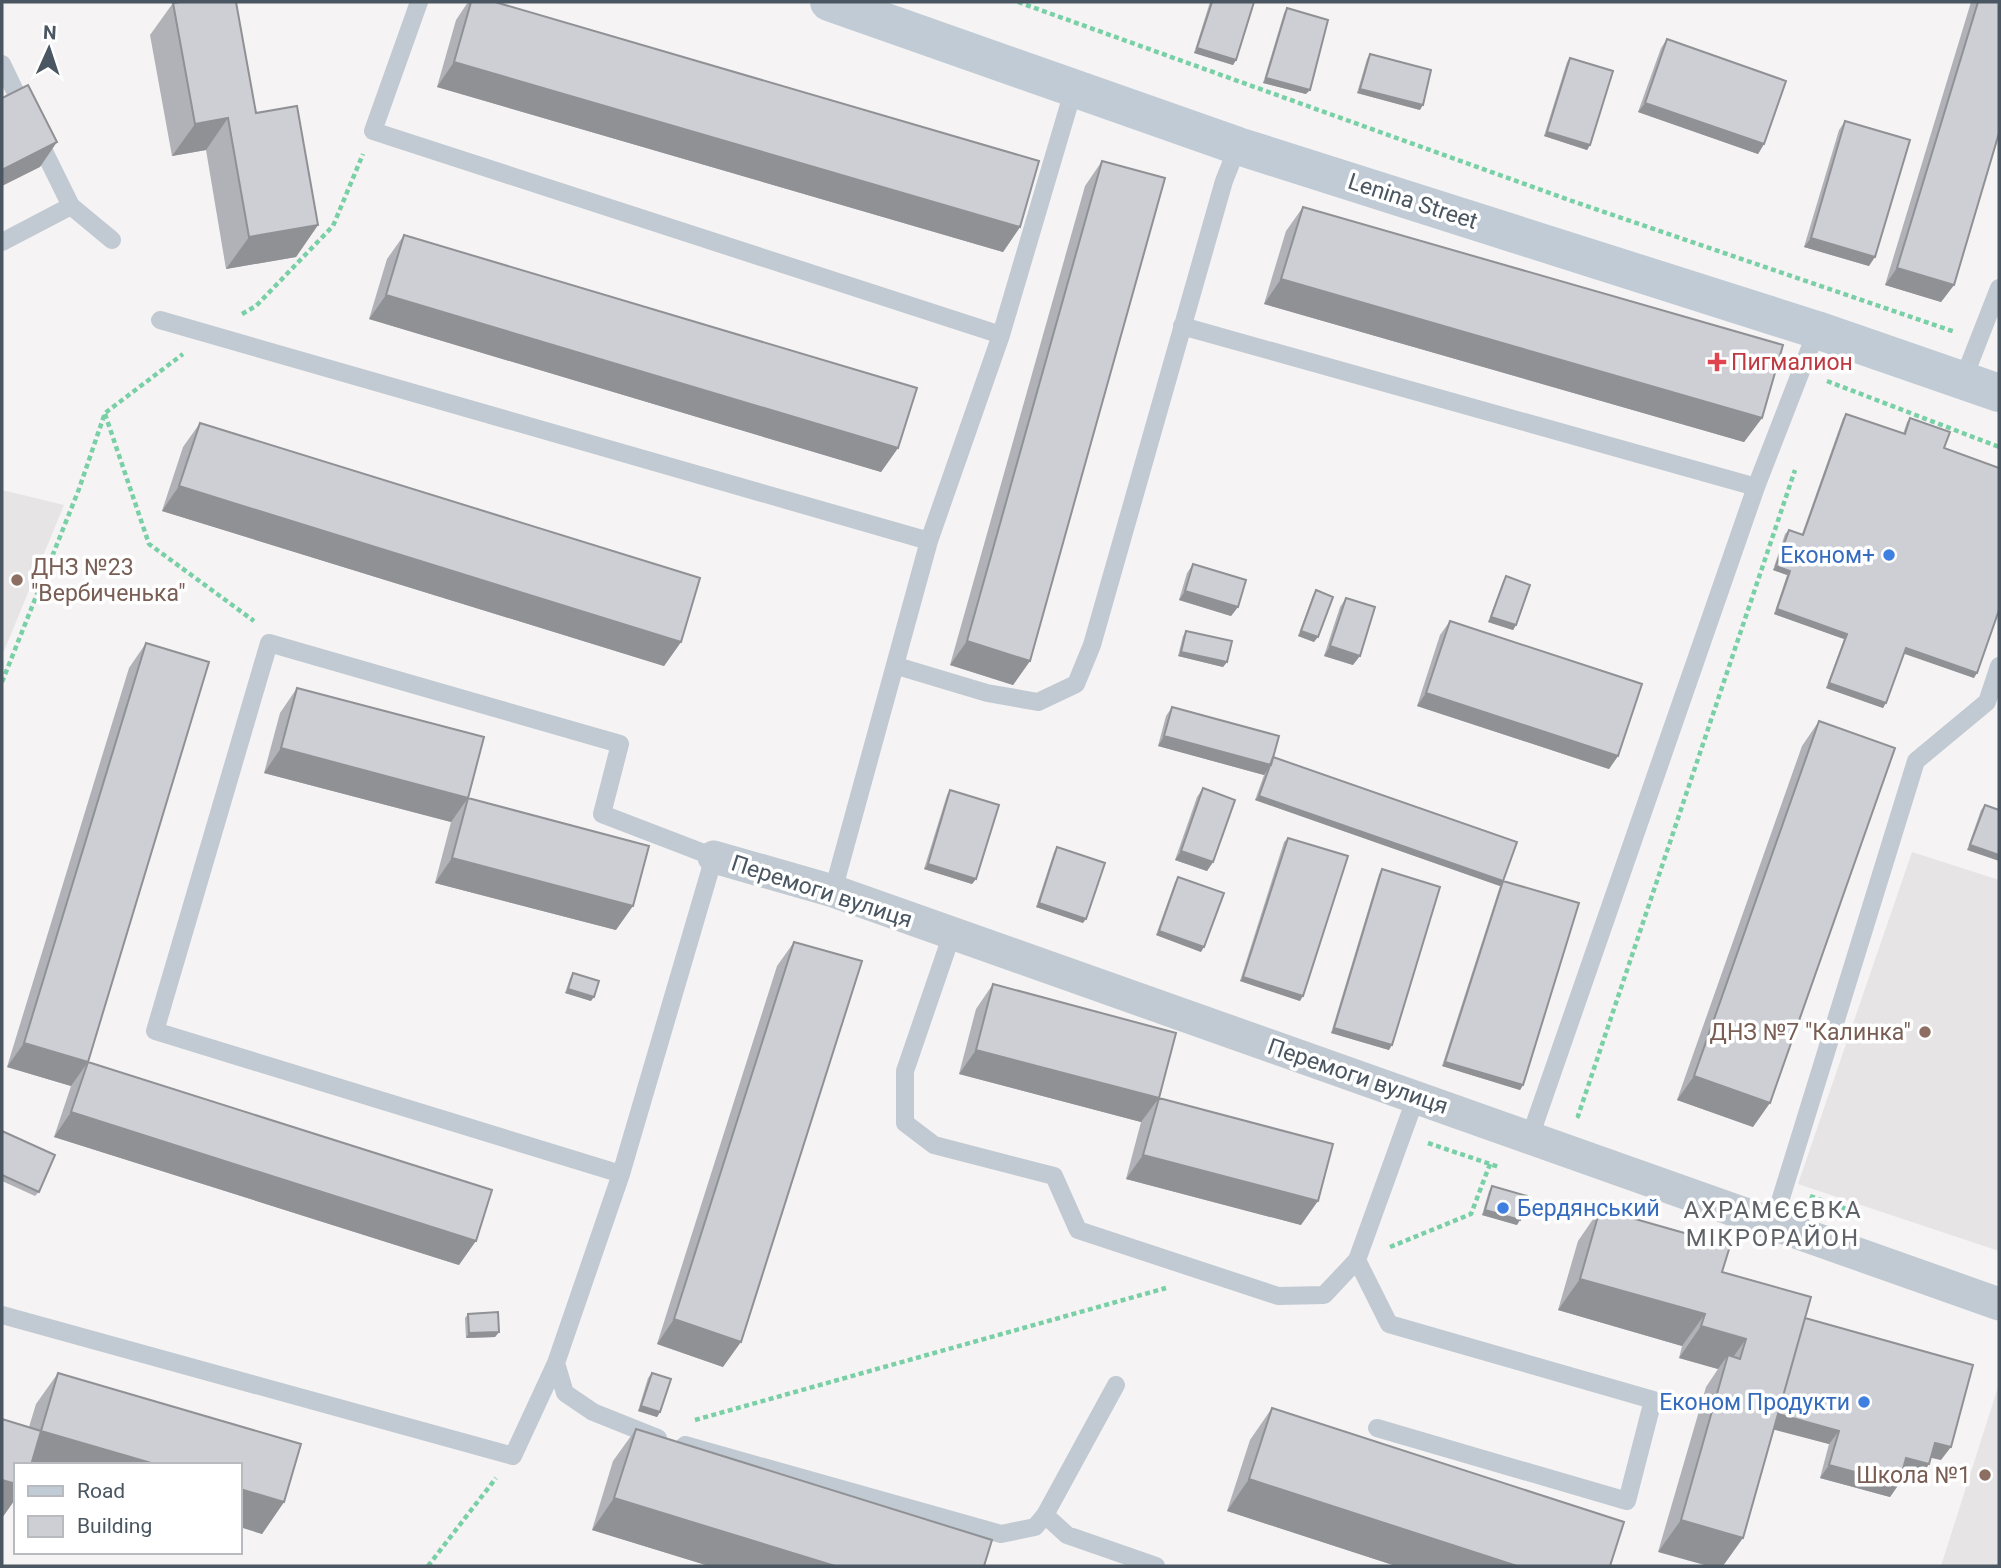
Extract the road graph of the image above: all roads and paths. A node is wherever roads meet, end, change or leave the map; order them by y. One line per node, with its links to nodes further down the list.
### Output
1 (419, 2): 6 (lane)
2 (829, 2): 5 (street, Lenina Street)
3 (1018, 2): 17 (path)
4 (2, 64): 8 (lane)
5 (1074, 88): 7 (street, Lenina Street); 16 (lane)
6 (373, 131): 15 (path); 16 (lane)
7 (1238, 146): 13 (lane); 14 (street, Lenina Street)
8 (71, 206): 9 (lane); 10 (lane)
9 (112, 240)
10 (2, 242)
11 (1999, 288): 17 (lane)
12 (160, 320): 15 (lane)
13 (1182, 326): 24 (lane); 27 (lane)
14 (1817, 330): 18 (street, Lenina Street); 24 (lane)
15 (210, 334): 21 (path); 25 (lane)
16 (1001, 335): 25 (lane)
17 (1977, 339): 18 (lane)
18 (1963, 380): 19 (street, Lenina Street)
19 (1999, 393)
20 (1820, 394): 22 (path)
21 (105, 413): 26 (path); 29 (path)
22 (1999, 447)
23 (1799, 459): 34 (path)
24 (1756, 486): 35 (lane)
25 (929, 541): 27 (lane)
26 (293, 650): 30 (lane); 37 (lane)
27 (897, 666): 31 (lane)
28 (1999, 666): 38 (lane)
29 (2, 682)
30 (714, 857): 31 (street, Перемоги вулиця); 37 (lane)
31 (833, 891): 32 (street, Перемоги вулиця)
32 (953, 934): 33 (street, Перемоги вулиця); 42 (lane)
33 (1416, 1097): 35 (street, Перемоги вулиця); 41 (lane)
34 (1591, 1121)
35 (1530, 1137): 40 (street, Перемоги вулиця)
36 (1490, 1164): 41 (path)
37 (621, 1174): 45 (lane)
38 (1782, 1186): 39 (path); 40 (lane)
39 (1859, 1214)
40 (1773, 1224): 43 (street, Перемоги вулиця)
41 (1357, 1260): 42 (lane); 47 (lane)
42 (1214, 1275): 48 (path)
43 (1999, 1304)
44 (2, 1315): 49 (lane)
45 (556, 1363): 48 (lane); 49 (lane)
46 (1116, 1385): 50 (lane)
47 (1377, 1429)
48 (644, 1434): 50 (lane)
49 (513, 1456): 51 (path)
50 (1045, 1515): 52 (lane)
51 (428, 1566)
52 (1156, 1566)

